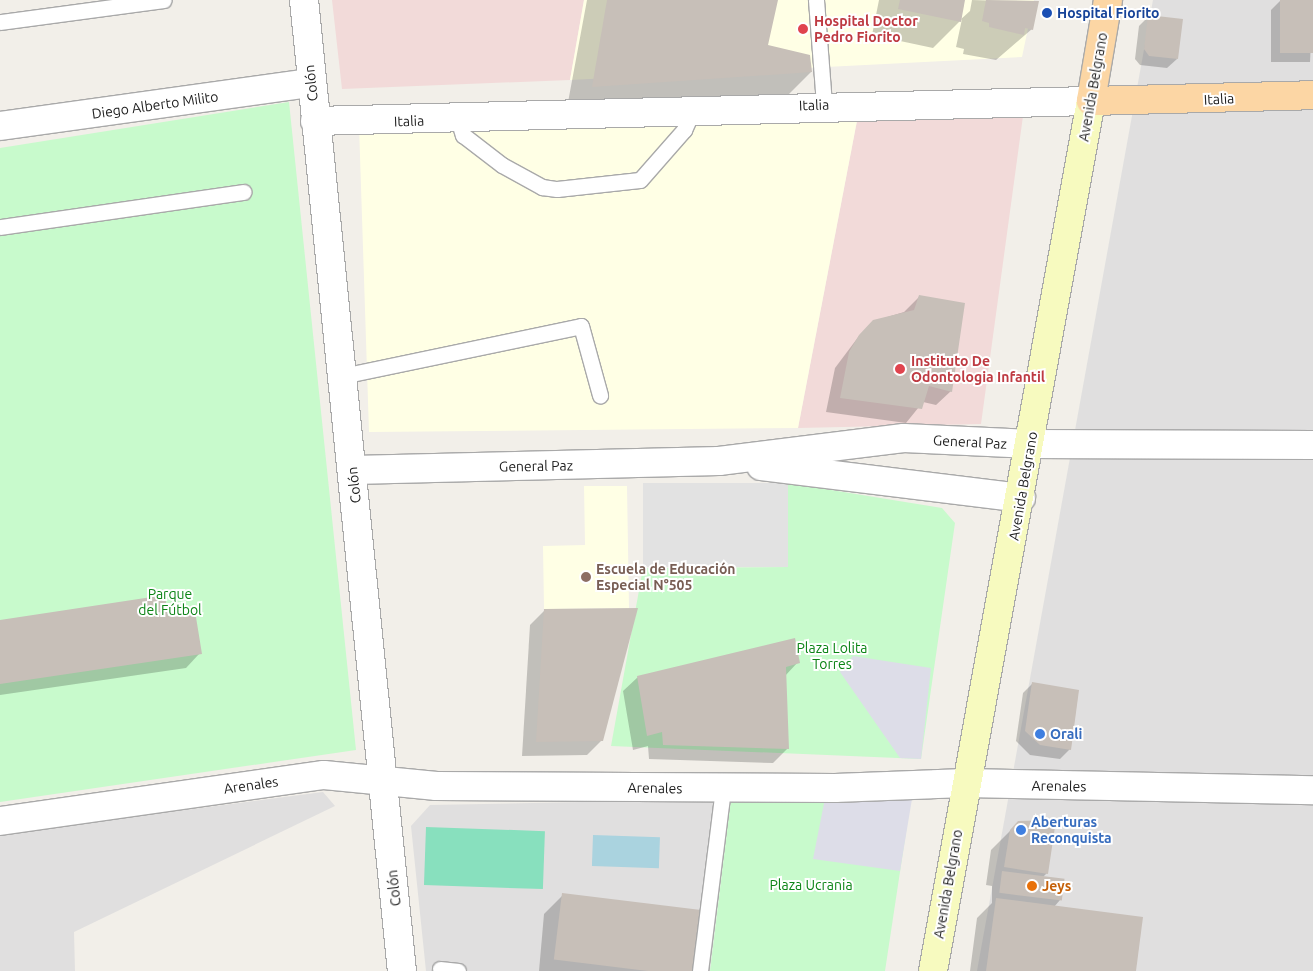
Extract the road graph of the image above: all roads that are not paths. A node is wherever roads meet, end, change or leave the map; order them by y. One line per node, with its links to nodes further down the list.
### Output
1 (164, 0): 5 (lane)
2 (304, 0): 6 (street, Colón)
3 (816, 0): 9 (lane)
4 (1108, 0): 8 (main road, Avenida Belgrano)
5 (0, 22)
6 (311, 83): 12 (street, Colón); 13 (street, Diego Alberto Milito)
7 (1313, 95): 8 (main road, Italia)
8 (1091, 101): 9 (street, Italia); 18 (main road, Avenida Belgrano)
9 (824, 105): 10 (street, Italia)
10 (693, 110): 11 (street, Italia); 11 (lane)
11 (458, 119): 12 (street, Italia)
12 (315, 121): 16 (street, Colón)
13 (0, 126)
14 (244, 192): 15 (lane)
15 (0, 227)
16 (342, 376): 17 (lane); 21 (street, Colón)
17 (600, 395)
18 (1031, 444): 19 (street, General Paz); 20 (street, General Paz); 22 (main road, Avenida Belgrano)
19 (1313, 445)
20 (719, 461): 21 (street, General Paz); 22 (street, General Paz)
21 (353, 470): 23 (street, Colón)
22 (1021, 498): 24 (main road, Avenida Belgrano)
23 (383, 782): 25 (street, Arenales); 27 (street, Arenales); 29 (street, Colón)
24 (966, 784): 25 (street, Arenales); 26 (street, Arenales); 32 (main road, Avenida Belgrano)
25 (722, 788): 31 (lane)
26 (1313, 790)
27 (0, 821)
28 (440, 969): 30 (lane)
29 (402, 971)
30 (458, 971)
31 (700, 971)
32 (933, 971)

